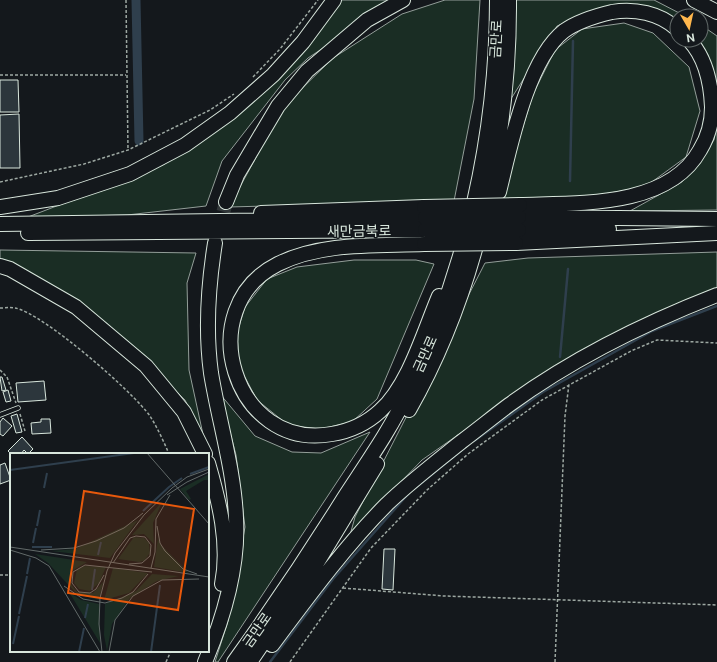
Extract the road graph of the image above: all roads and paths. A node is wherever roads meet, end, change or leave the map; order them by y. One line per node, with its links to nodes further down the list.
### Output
1 (126, 0): 12 (path)
2 (318, 0): 13 (path)
3 (334, 0): 19 (highway)
4 (403, 0): 18 (highway)
5 (497, 0): 16 (highway, 금만로)
6 (509, 0): 31 (highway, 금만로)
7 (694, 0): 8 (highway)
8 (717, 12)
9 (669, 24): 31 (highway)
10 (694, 48): 22 (highway)
11 (0, 75): 12 (path)
12 (127, 75): 15 (path)
13 (250, 79)
14 (234, 93): 15 (path)
15 (128, 150): 17 (path)
16 (480, 181): 23 (highway); 53 (highway, 금만로)
17 (0, 182)
18 (226, 202)
19 (0, 207)
20 (717, 219): 22 (highway, 새만금북로)
21 (0, 224): 23 (highway, 새만금북로)
22 (519, 224): 23 (highway, 새만금북로, bridge); 23 (highway, bridge); 24 (highway, 새만금북로)
23 (424, 225): 25 (highway, 새만금북로)
24 (717, 232)
25 (0, 233)
26 (215, 243): 46 (highway)
27 (0, 266): 38 (highway)
28 (717, 295): 55 (highway)
29 (0, 308): 37 (path)
30 (717, 343): 33 (path)
31 (440, 346): 54 (highway, 금만로)
32 (0, 370): 34 (path)
33 (569, 384): 42 (path); 43 (path)
34 (18, 408): 35 (lane); 36 (path)
35 (0, 415)
36 (25, 431)
37 (168, 453)
38 (204, 453)
39 (209, 466): 45 (highway)
40 (0, 575): 41 (path)
41 (10, 576)
42 (343, 588): 43 (path); 56 (path)
43 (557, 599): 44 (path); 57 (path)
44 (717, 605)
45 (209, 636)
46 (209, 651)
47 (171, 652): 50 (path)
48 (203, 652): 51 (highway)
49 (209, 652): 52 (highway)
50 (166, 662)
51 (198, 662)
52 (205, 662)
53 (234, 662)
54 (250, 662)
55 (258, 662)
56 (290, 662)
57 (555, 662)

